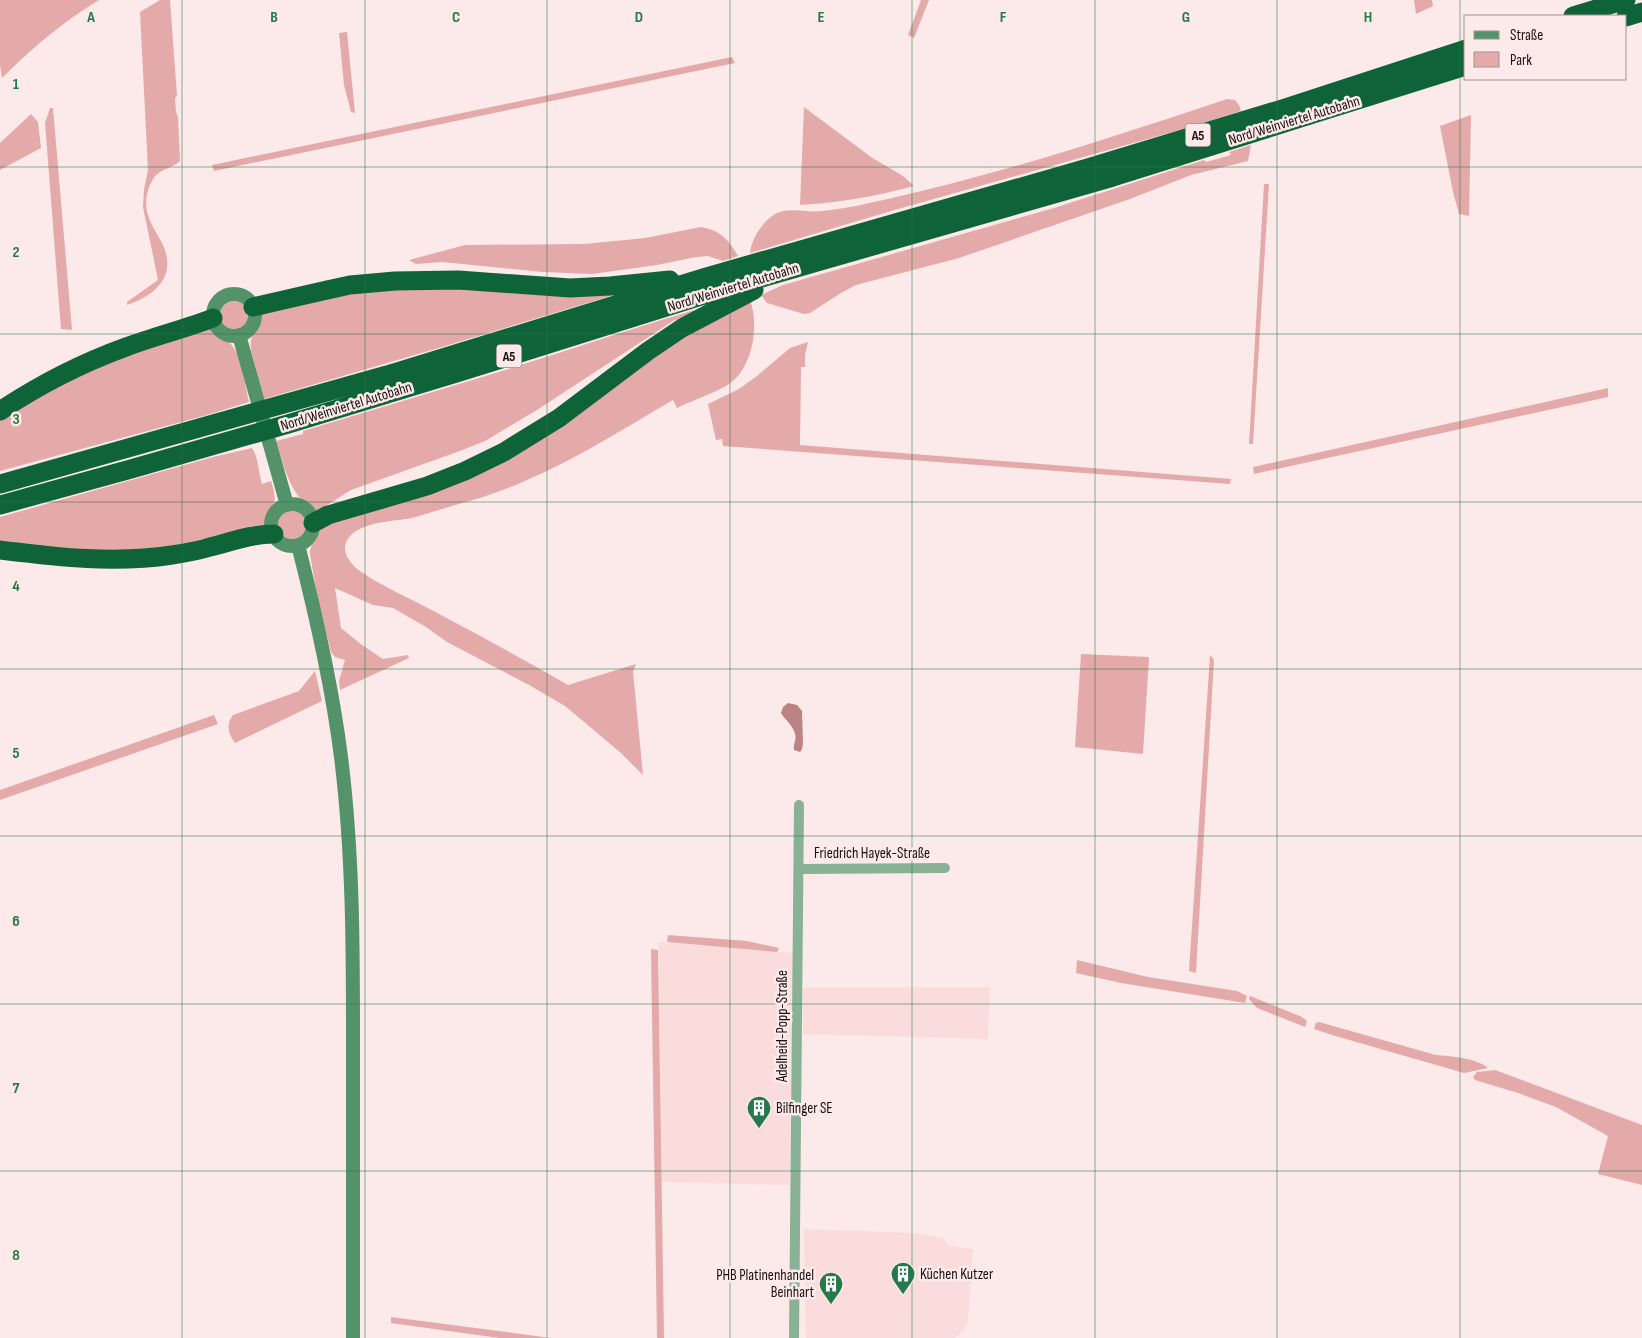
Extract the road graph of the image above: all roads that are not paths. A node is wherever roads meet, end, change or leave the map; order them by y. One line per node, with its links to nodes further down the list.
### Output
1 (1626, 0): 3 (highway)
2 (1642, 12): 4 (highway)
3 (1576, 15)
4 (1627, 17)
5 (1464, 51): 8 (highway, Nord/Weinviertel Autobahn / A5)
6 (1464, 67): 7 (highway, Nord/Weinviertel Autobahn / A5)
7 (804, 266): 14 (highway, Nord/Weinviertel Autobahn / A5); 16 (highway)
8 (706, 277): 9 (highway); 13 (highway, Nord/Weinviertel Autobahn / A5)
9 (253, 307): 10 (main road); 11 (main road)
10 (213, 318): 11 (main road); 12 (highway)
11 (239, 335): 15 (main road)
12 (0, 411)
13 (0, 484)
14 (0, 505)
15 (287, 505): 16 (main road); 17 (main road)
16 (313, 524): 18 (main road)
17 (274, 534): 18 (main road); 19 (highway)
18 (298, 545): 23 (main road)
19 (0, 550)
20 (799, 805): 22 (street, Adelheid-Popp-Straße)
21 (945, 868): 22 (street, Friedrich Hayek-Straße)
22 (799, 869): 24 (street, Adelheid-Popp-Straße)
23 (353, 1338)
24 (794, 1338)

